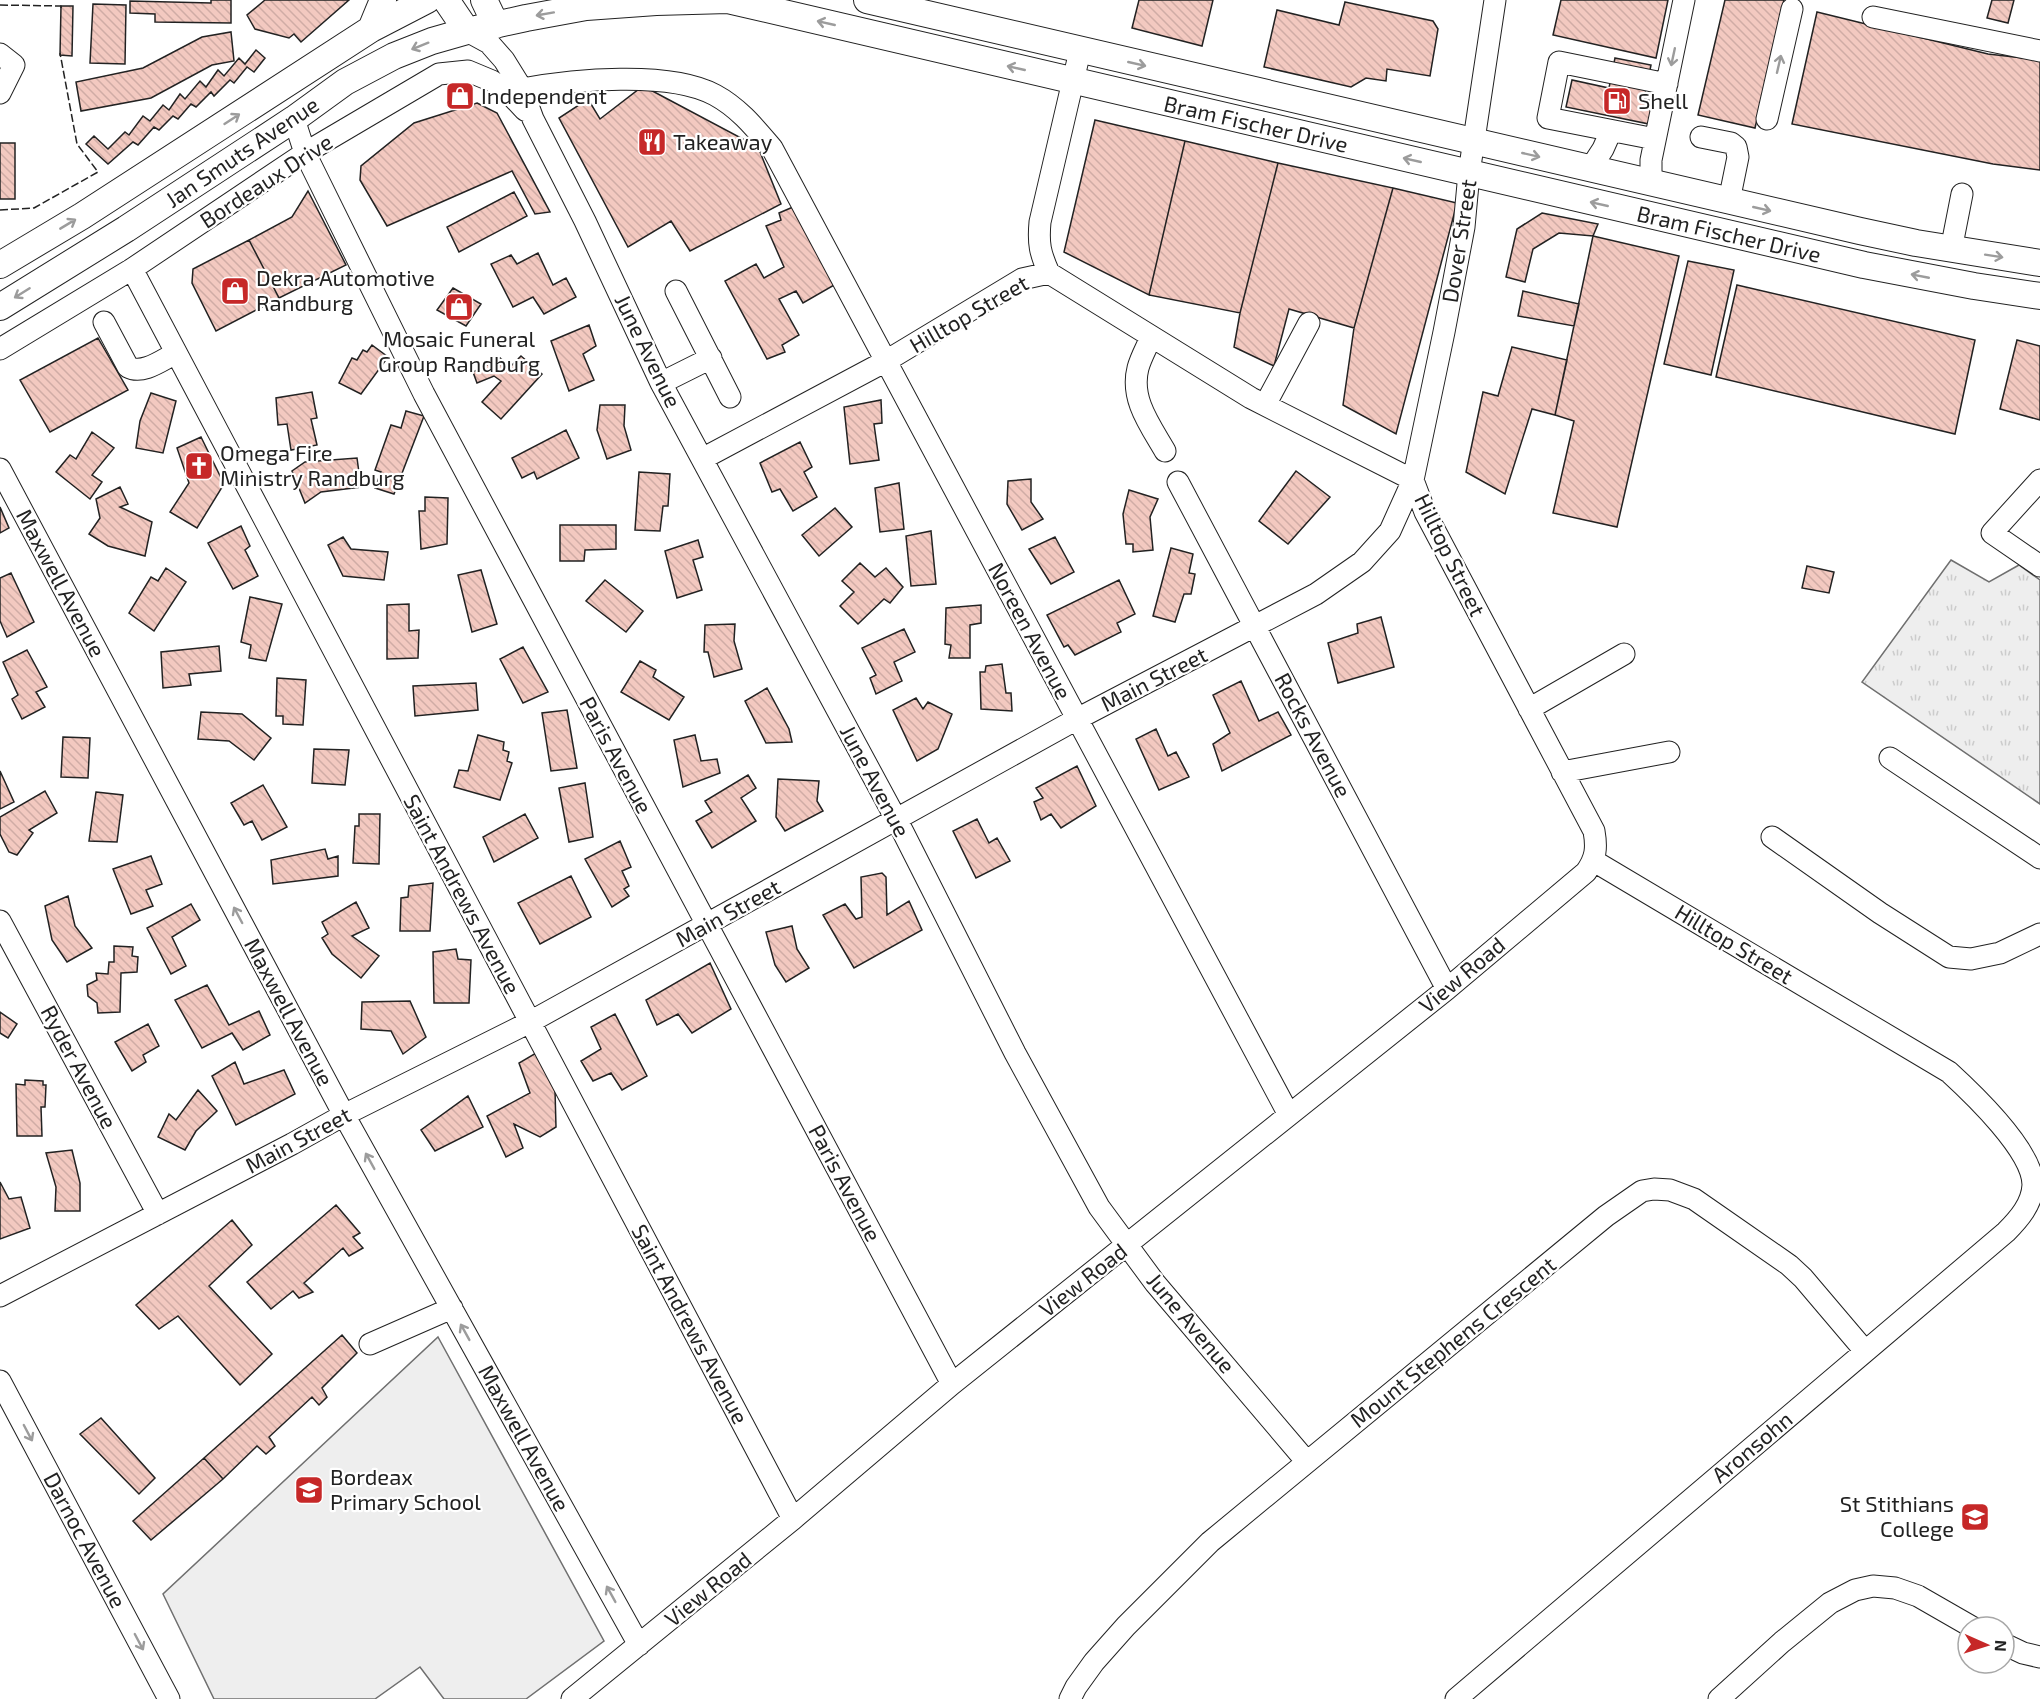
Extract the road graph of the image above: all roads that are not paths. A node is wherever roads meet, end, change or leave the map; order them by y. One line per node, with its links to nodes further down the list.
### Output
1 (383, 0): 12 (main road)
2 (427, 0): 12 (main road, Jan Smuts Avenue)
3 (446, 0): 13 (main road)
4 (484, 0): 11 (main road)
5 (728, 0): 11 (main road, Bram Fischer Drive, one-way to 11); 18 (main road, Bram Fischer Drive, one-way to 5)
6 (867, 0): 14 (main road, Bram Fischer Drive)
7 (1495, 0): 28 (street, Dover Street)
8 (1684, 0): 19 (street, one-way to 19)
9 (1792, 9): 24 (street, one-way to 9)
10 (1873, 18): 15 (street)
11 (496, 25): 13 (main road, Jan Smuts Avenue); 17 (street, June Avenue)
12 (371, 28): 36 (main road, Jan Smuts Avenue, one-way to 12)
13 (467, 31): 17 (street, June Avenue); 22 (main road, Jan Smuts Avenue, one-way to 22)
14 (1080, 51): 18 (street); 28 (main road, Bram Fischer Drive, one-way to 28)
15 (2040, 51)
16 (0, 54): 21 (street)
17 (504, 60): 20 (street, June Avenue)
18 (1072, 81): 31 (main road, Bram Fischer Drive, one-way to 18); 41 (street)
19 (1667, 84): 25 (street); 27 (street)
20 (522, 89): 23 (street, June Avenue); 51 (street, Noreen Avenue)
21 (0, 93)
22 (294, 119): 29 (street, Paris Avenue); 44 (main road, Jan Smuts Avenue, one-way to 44)
23 (533, 119): 29 (street, Bordeaux Drive); 52 (street, June Avenue)
24 (1767, 119)
25 (1611, 131): 27 (street); 30 (street)
26 (1701, 137): 34 (street)
27 (1655, 139): 32 (street)
28 (1474, 141): 30 (main road, Bram Fischer Drive, one-way to 30); 31 (street, Dover Street)
29 (305, 153): 40 (street, Bordeaux Drive); 74 (street, Paris Avenue)
30 (1590, 169): 32 (main road, Bram Fischer Drive)
31 (1469, 173): 43 (main road, Bram Fischer Drive, one-way to 31); 58 (street, Dover Street)
32 (1652, 183): 34 (main road, Bram Fischer Drive)
33 (1962, 194): 37 (street)
34 (1729, 201): 37 (main road, Bram Fischer Drive, one-way to 37)
35 (0, 247): 36 (main road)
36 (28, 249): 39 (main road, Jan Smuts Avenue)
37 (1951, 250): 38 (main road, Bram Fischer Drive, one-way to 38)
38 (2040, 263)
39 (0, 266)
40 (132, 269): 48 (street, Bordeaux Drive); 49 (street, Saint Andrews Avenue)
41 (1049, 273): 47 (street, Hilltop Street); 51 (street, Hilltop Street)
42 (676, 291): 50 (street)
43 (2040, 296)
44 (0, 307)
45 (104, 322): 49 (street)
46 (1309, 323): 54 (street)
47 (1151, 337): 54 (street, Hilltop Street); 55 (street)
48 (0, 349)
49 (176, 353): 77 (street, Saint Andrews Avenue)
50 (711, 358): 52 (street); 53 (street)
51 (886, 362): 56 (street, Hilltop Street); 65 (street, Noreen Avenue)
52 (661, 382): 56 (street, June Avenue)
53 (730, 397)
54 (1265, 405): 58 (street, Hilltop Street)
55 (1165, 451)
56 (702, 459): 69 (street, June Avenue)
57 (0, 469): 78 (street, Maxwell Avenue, one-way to 57)
58 (1413, 480): 62 (street, Main Street); 64 (street, Hilltop Street)
59 (2040, 480): 61 (street)
60 (1178, 482): 62 (street, Rocks Avenue)
61 (2040, 566)
62 (1256, 627): 65 (street, Main Street); 76 (street, Rocks Avenue)
63 (1624, 654): 64 (street)
64 (1529, 709): 68 (street, Hilltop Street)
65 (1077, 719): 69 (street, Main Street); 79 (street, Noreen Avenue)
66 (1669, 752): 68 (street)
67 (1890, 758): 71 (street)
68 (1562, 772): 72 (street, Hilltop Street)
69 (896, 820): 74 (street, Main Street); 82 (street, June Avenue)
70 (1772, 837): 75 (street)
71 (2040, 858)
72 (1594, 861): 76 (street, View Road); 80 (street, Hilltop Street)
73 (0, 921): 81 (street, Ryder Avenue)
74 (706, 925): 77 (street, Main Street); 88 (street, Paris Avenue)
75 (2040, 934)
76 (1447, 989): 79 (street, View Road)
77 (530, 1022): 78 (street, Main Street); 90 (street, Saint Andrews Avenue)
78 (344, 1115): 81 (street, Main Street); 84 (street, Maxwell Avenue, one-way to 78)
79 (1289, 1115): 82 (street, View Road)
80 (2033, 1185): 86 (street, Aronsohn)
81 (158, 1214): 83 (street, Main Street)
82 (1126, 1245): 88 (street, View Road); 89 (street, June Avenue)
83 (0, 1296)
84 (452, 1308): 85 (street); 92 (street, Maxwell Avenue, one-way to 84)
85 (370, 1344)
86 (1865, 1351): 89 (street, Mount Stephens Crescent); 98 (street, Aronsohn)
87 (0, 1381): 95 (street, Darnoc Avenue, one-way to 95)
88 (952, 1383): 90 (street, View Road)
89 (1307, 1462): 97 (street, Mount Stephens Crescent)
90 (793, 1519): 92 (street, View Road)
91 (1956, 1618): 99 (street)
92 (639, 1645): 96 (street, View Road)
93 (2016, 1650): 94 (street)
94 (2040, 1657)
95 (170, 1699)
96 (572, 1699)
97 (1070, 1699)
98 (1456, 1699)
99 (1719, 1699)

